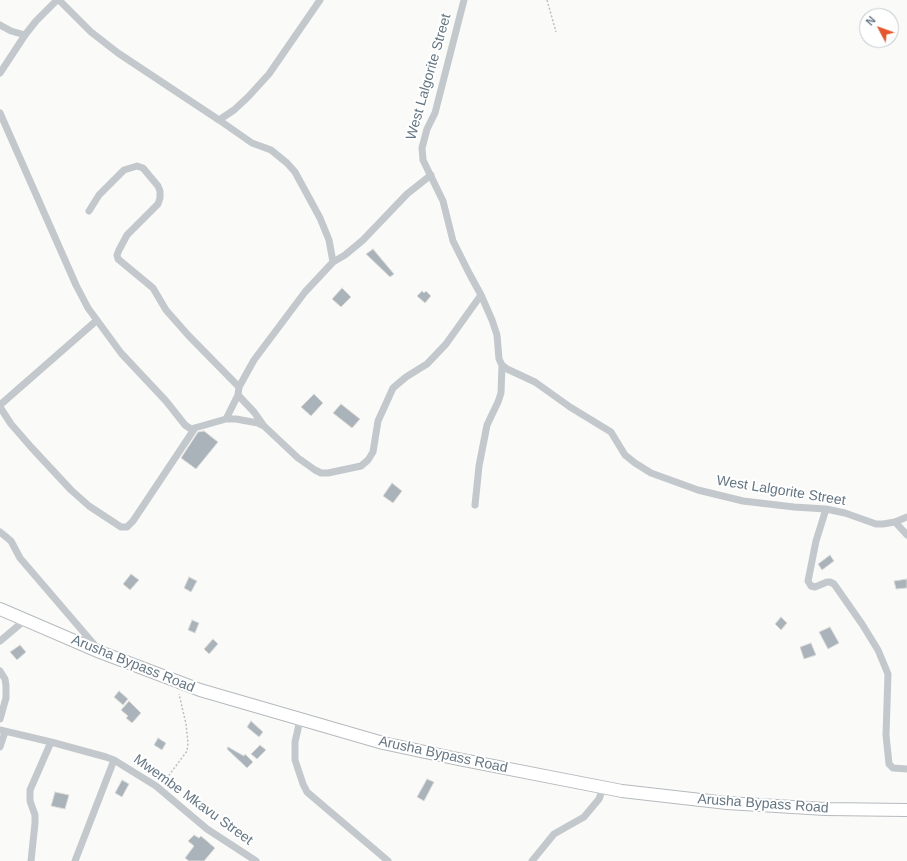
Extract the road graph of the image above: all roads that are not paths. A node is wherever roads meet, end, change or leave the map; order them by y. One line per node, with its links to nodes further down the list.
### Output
1 (58, 0): 5 (street); 8 (street)
2 (320, 0): 8 (street)
3 (464, 0): 9 (street, West Lalgorite Street)
4 (0, 25): 5 (street)
5 (25, 35): 6 (street)
6 (0, 73)
7 (0, 113): 13 (street)
8 (219, 120): 11 (street)
9 (431, 175): 11 (street); 12 (street, West Lalgorite Street)
10 (89, 211): 15 (street)
11 (333, 262): 15 (street)
12 (481, 295): 14 (street, West Lalgorite Street); 19 (street)
13 (96, 321): 17 (street); 20 (street)
14 (502, 365): 21 (street); 22 (street, West Lalgorite Street)
15 (239, 387): 16 (street)
16 (238, 396): 18 (street); 19 (street)
17 (0, 406): 20 (street)
18 (226, 419): 19 (street); 20 (street)
19 (264, 426)
20 (195, 428)
21 (475, 504)
22 (826, 509): 24 (street, West Lalgorite Street); 38 (street)
23 (907, 517): 24 (street, West Lalgorite Street)
24 (895, 522): 26 (street)
25 (0, 532): 30 (street)
26 (907, 535)
27 (0, 609): 28 (main road, Arusha Bypass Road)
28 (25, 620): 29 (street); 30 (main road, Arusha Bypass Road)
29 (0, 641)
30 (100, 652): 33 (main road, Arusha Bypass Road)
31 (0, 671): 32 (street)
32 (0, 719)
33 (300, 720): 39 (main road, Arusha Bypass Road); 44 (street)
34 (2, 731): 35 (street, Mwembe Mkavu Street); 36 (street)
35 (51, 742): 37 (street, Mwembe Mkavu Street); 41 (street)
36 (0, 747)
37 (114, 760): 42 (street); 43 (street, Mwembe Mkavu Street)
38 (907, 769)
39 (603, 788): 40 (main road, Arusha Bypass Road); 45 (street)
40 (907, 810)
41 (30, 861)
42 (75, 861)
43 (256, 861)
44 (388, 861)
45 (532, 861)

